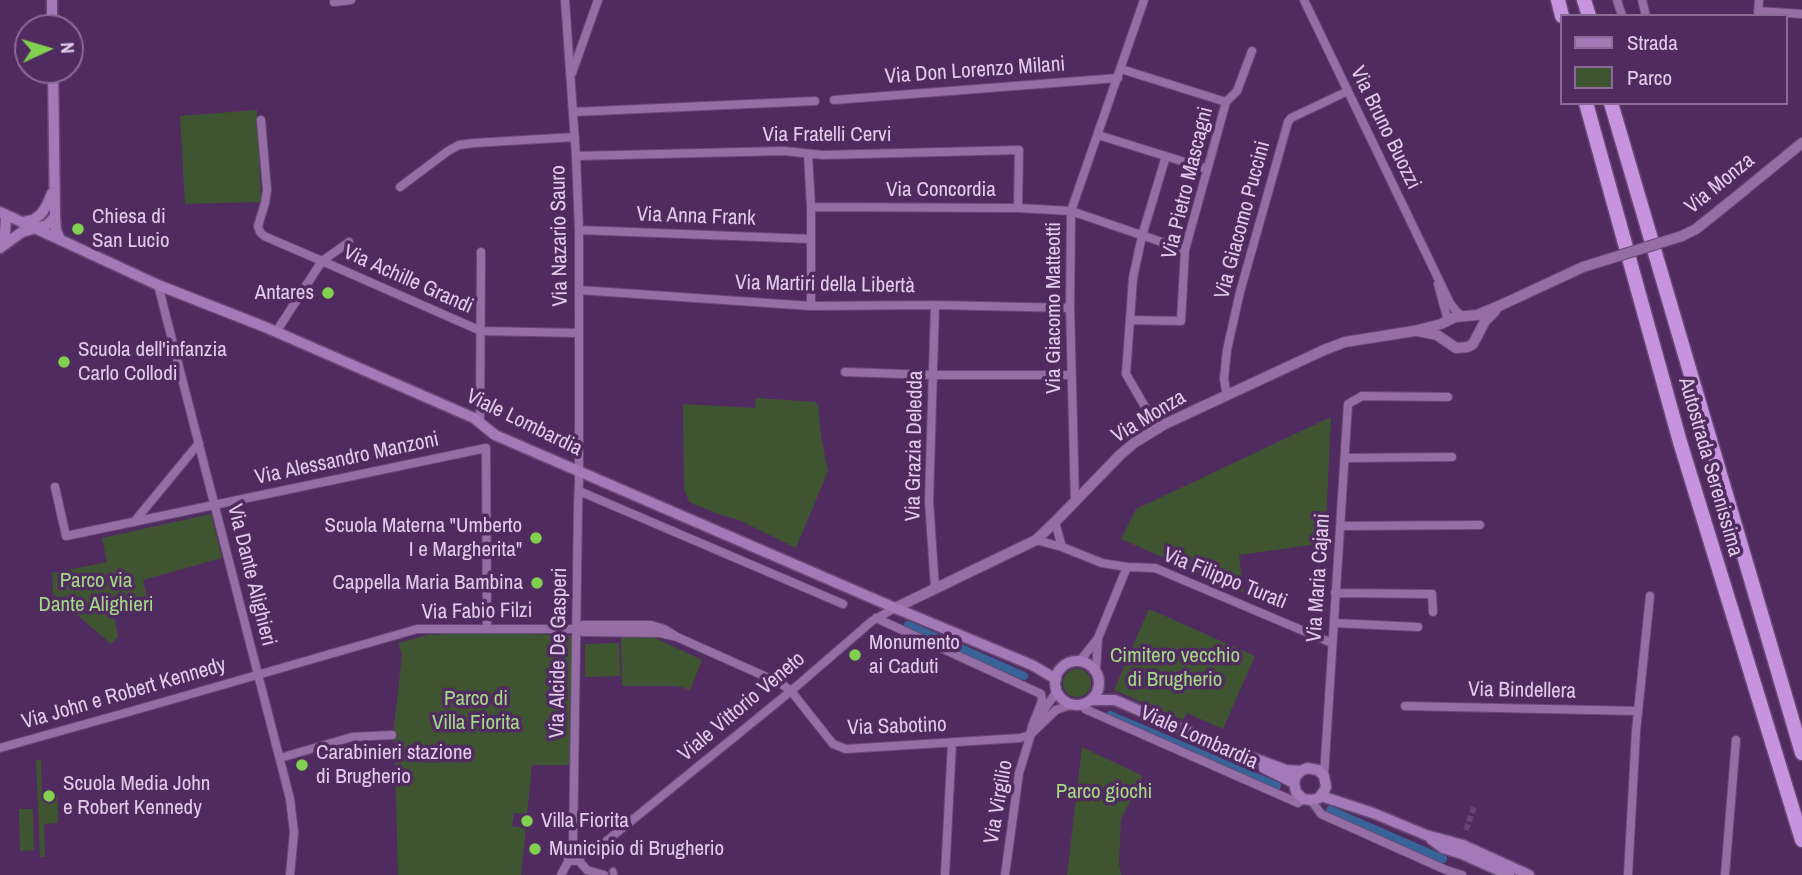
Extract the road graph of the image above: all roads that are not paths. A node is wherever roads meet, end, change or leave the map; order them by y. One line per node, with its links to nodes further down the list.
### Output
1 (351, 0): 7 (street)
2 (565, 0): 12 (street, Via Nazario Sauro)
3 (598, 0): 12 (street)
4 (1144, 0): 11 (street, Via Giacomo Matteotti)
5 (1304, 0): 14 (street, Via Bruno Buozzi)
6 (1759, 0): 8 (street)
7 (334, 2)
8 (1758, 13): 9 (street)
9 (1802, 14)
10 (1252, 51): 17 (street, Via Pietro Mascagni)
11 (1119, 74): 15 (street, Via Don Lorenzo Milani); 17 (street); 22 (street, Via Giacomo Matteotti)
12 (571, 76): 20 (street, Via Nazario Sauro)
13 (53, 84): 29 (main road)
14 (1348, 91): 49 (street, Via Bruno Buozzi); 68 (street, Via Giacomo Puccini)
15 (834, 100)
16 (815, 101): 20 (street)
17 (1226, 102): 28 (street, Via Pietro Mascagni)
18 (1587, 105): 124 (highway, Autostrada Serenissima)
19 (1612, 105): 118 (highway, Autostrada Serenissima)
20 (573, 113): 23 (street, Via Nazario Sauro)
21 (261, 120): 48 (street, Via Achille Grandi)
22 (1098, 135): 27 (street); 33 (street, Via Giacomo Matteotti)
23 (575, 137): 26 (street, Via Nazario Sauro); 30 (street)
24 (1802, 143): 54 (street, Via Monza, bridge)
25 (808, 154): 26 (street, Via Fratelli Cervi); 31 (street); 32 (street, Via Fratelli Cervi)
26 (576, 156): 39 (street, Via Nazario Sauro)
27 (1167, 156): 28 (street); 40 (street)
28 (1208, 169): 46 (street, Via Pietro Mascagni)
29 (54, 183): 35 (main road); 36 (main road)
30 (400, 187)
31 (811, 207): 32 (street, Via Concordia); 41 (street)
32 (1018, 208): 33 (street, Via Concordia)
33 (1071, 211): 40 (street, Via Concordia); 55 (street, Via Giacomo Matteotti)
34 (3, 213): 37 (main road, Viale Lombardia); 43 (main road)
35 (41, 214): 37 (main road); 38 (main road)
36 (55, 217): 38 (main road); 42 (main road)
37 (23, 222): 38 (main road, Viale Lombardia)
38 (38, 229): 42 (main road, Viale Lombardia); 45 (main road)
39 (579, 230): 41 (street, Via Anna Frank); 51 (street, Via Nazario Sauro)
40 (1142, 236): 46 (street, Via Concordia); 57 (street)
41 (811, 239): 53 (street)
42 (60, 240): 50 (main road, Viale Lombardia)
43 (0, 242)
44 (349, 242): 48 (street)
45 (0, 248)
46 (1185, 250): 57 (street, Via Pietro Mascagni)
47 (481, 252): 59 (street)
48 (321, 261): 59 (street, Via Achille Grandi); 61 (street)
49 (1435, 271): 56 (street, Via Bruno Buozzi); 58 (street, Via Bruno Buozzi)
50 (158, 285): 61 (main road, Viale Lombardia); 72 (street, Via Dante Alighieri)
51 (579, 290): 53 (street, Via Martiri della Libertà); 62 (street, Via Nazario Sauro)
52 (935, 305): 53 (street, Via Martiri della Libertà); 55 (street, Via Martiri della Libertà); 66 (street, Via Grazia Deledda)
53 (811, 306)
54 (1499, 306): 56 (street, Via Monza); 63 (street, Via Monza)
55 (1070, 308): 67 (street, Via Giacomo Matteotti)
56 (1464, 317): 58 (street); 63 (street)
57 (1130, 320): 71 (street)
58 (1448, 321): 60 (street, Via Monza); 64 (street)
59 (481, 331): 62 (street); 70 (street)
60 (1414, 331): 64 (street, Via Monza); 68 (street, Via Monza)
61 (276, 332): 70 (main road, Viale Lombardia)
62 (579, 333): 75 (street, Via Nazario Sauro)
63 (1476, 338): 64 (street)
64 (1450, 345)
65 (845, 372): 66 (street)
66 (933, 375): 67 (street); 87 (street, Via Grazia Deledda)
67 (1071, 375): 78 (street, Via Giacomo Matteotti)
68 (1227, 396): 71 (street, Via Monza)
69 (1448, 397): 74 (street, Via Maria Cajani)
70 (480, 422): 75 (main road, Viale Lombardia)
71 (1158, 429): 78 (street, Via Monza)
72 (199, 443): 79 (street, Via Dante Alighieri); 80 (street)
73 (1452, 457): 74 (street)
74 (1345, 458): 83 (street, Via Maria Cajani)
75 (579, 472): 77 (street, Via Alcide De Gasperi); 91 (main road, Viale Lombardia)
76 (55, 487): 80 (street, Via Alessandro Manzoni)
77 (579, 491): 90 (street, Viale Lombardia); 97 (street, Via Alcide De Gasperi)
78 (1075, 501): 81 (street, Via Monza)
79 (215, 505): 80 (street, Via Alessandro Manzoni); 96 (street, Via Alessandro Manzoni); 103 (street, Via Dante Alighieri)
80 (133, 523)
81 (1055, 523): 84 (street, Via Monza); 85 (street)
82 (1480, 525): 83 (street)
83 (1340, 526): 88 (street, Via Maria Cajani)
84 (1036, 540): 85 (street, Via Filippo Turati); 87 (street, Via Monza)
85 (1062, 547): 86 (street, Via Filippo Turati)
86 (1127, 567): 98 (street); 99 (street, Via Filippo Turati)
87 (935, 588): 91 (street, Via Monza)
88 (1335, 593): 92 (street); 94 (street, Via Maria Cajani)
89 (1650, 596): 111 (street)
90 (843, 604)
91 (895, 608): 93 (street, Viale Vittorio Veneto); 101 (main road, Viale Lombardia)
92 (1433, 612)
93 (876, 618): 106 (street, Viale Vittorio Veneto); 113 (street)
94 (1334, 623): 95 (street); 99 (street, Via Maria Cajani)
95 (1418, 627)
96 (486, 628): 97 (street, Via Fabio Filzi); 103 (street, Via Fabio Filzi)
97 (577, 629): 106 (street, Via Fabio Filzi); 125 (street, Via Alcide De Gasperi)
98 (1098, 638): 100 (street); 104 (street)
99 (1332, 643): 122 (street, Via Maria Cajani)
100 (1080, 661): 102 (main road); 104 (main road)
101 (1032, 664): 102 (main road, Viale Lombardia); 105 (main road, Viale Lombardia)
102 (1064, 665): 105 (main road)
103 (258, 674): 117 (street, Via John e Robert Kennedy); 119 (street, Via Dante Alighieri)
104 (1097, 676): 108 (main road, Viale Lombardia); 109 (main road)
105 (1056, 679): 107 (main road)
106 (791, 691): 115 (street, Via Sabotino); 126 (street, Viale Vittorio Veneto)
107 (1057, 691): 109 (main road); 113 (street, Via Virgilio)
108 (1115, 700): 109 (main road, Viale Lombardia); 116 (main road, Viale Lombardia)
109 (1082, 702): 113 (street, Via Virgilio); 122 (street, Viale Lombardia)
110 (1405, 706): 111 (street, Via Bindellera)
111 (1638, 711): 135 (street)
112 (392, 735): 119 (street)
113 (1030, 735): 115 (street, Via Sabotino); 131 (street, Via Virgilio)
114 (1735, 740): 136 (street)
115 (953, 743): 130 (street)
116 (1222, 746): 120 (main road, Viale Lombardia); 121 (main road, Viale Lombardia)
117 (0, 747)
118 (1802, 753)
119 (280, 758): 129 (street, Via Dante Alighieri)
120 (1301, 771): 121 (main road); 122 (main road)
121 (1294, 783): 122 (main road)
122 (1316, 788): 123 (main road, Viale Lombardia); 132 (street, Viale Lombardia)
123 (1426, 835): 133 (main road, Viale Lombardia); 134 (main road, Viale Lombardia)
124 (1802, 840)
125 (573, 847): 126 (street); 126 (street, Via Alcide De Gasperi)
126 (576, 858): 127 (street, Via Alcide De Gasperi); 128 (street)
127 (563, 873)
128 (610, 874)
129 (290, 875)
130 (945, 875)
131 (1005, 875)
132 (1462, 875)
133 (1509, 875)
134 (1529, 875)
135 (1628, 875)
136 (1725, 875)

